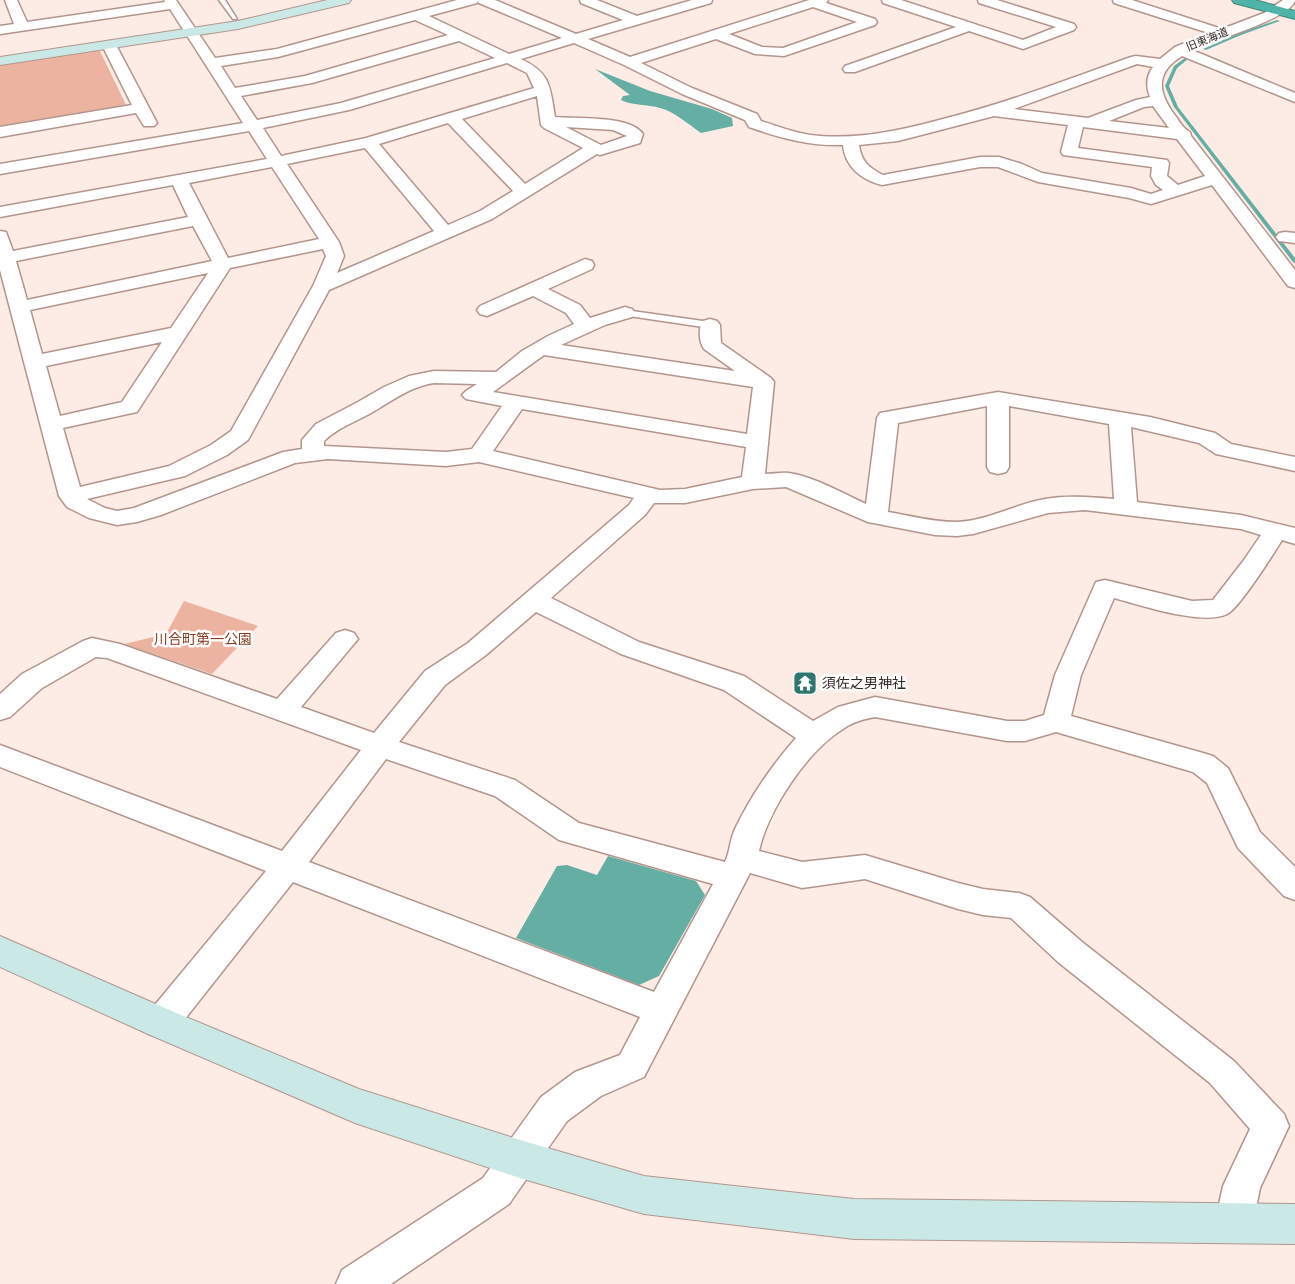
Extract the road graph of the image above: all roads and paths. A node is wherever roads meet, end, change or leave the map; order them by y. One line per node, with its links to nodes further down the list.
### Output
1 (11, 0): 21 (street)
2 (90, 0): 16 (street)
3 (222, 0): 18 (lane)
4 (344, 0): 24 (street)
5 (472, 0): 17 (street)
6 (484, 0): 28 (street)
7 (588, 0): 19 (street)
8 (706, 0): 19 (street)
9 (888, 0): 22 (street)
10 (984, 0): 22 (street)
11 (1119, 0): 25 (street)
12 (1238, 0): 15 (highway)
13 (818, 1): 26 (street); 26 (street)
14 (172, 3): 16 (street); 24 (street)
15 (1283, 7): 20 (street); 25 (street, 旧東海道)
16 (99, 16): 21 (street)
17 (416, 16): 27 (street); 34 (street)
18 (235, 18)
19 (637, 21): 28 (street)
20 (1295, 21)
21 (22, 27): 23 (street)
22 (969, 27): 36 (street)
23 (0, 30)
24 (193, 33): 29 (street); 34 (street)
25 (1221, 33): 30 (street, 旧東海道)
26 (716, 34): 33 (street)
27 (460, 36): 31 (street); 38 (street)
28 (575, 39): 31 (street); 33 (street)
29 (109, 45): 32 (street); 41 (street)
30 (1180, 50): 35 (street); 39 (street, 旧東海道)
31 (510, 59): 37 (street); 46 (street)
32 (0, 61)
33 (629, 62): 49 (street)
34 (211, 63): 38 (street)
35 (1162, 64): 40 (street); 42 (street)
36 (850, 69)
37 (542, 90): 43 (street); 44 (street)
38 (231, 93): 46 (street)
39 (1295, 98)
40 (1157, 101): 45 (street); 48 (street)
41 (141, 108): 47 (street); 50 (street)
42 (994, 111): 45 (street); 49 (street)
43 (451, 117): 51 (street); 58 (street)
44 (548, 122): 52 (street); 52 (street)
45 (1083, 122): 48 (street); 57 (street)
46 (252, 126): 50 (street); 53 (street)
47 (0, 132)
48 (1184, 135): 55 (street)
49 (850, 141): 57 (street)
50 (158, 142): 54 (street)
51 (369, 142): 53 (street); 61 (street)
52 (595, 148): 58 (street)
53 (275, 162): 56 (street); 63 (street)
54 (0, 169)
55 (1215, 178): 57 (street); 67 (street)
56 (179, 180): 59 (street); 60 (street)
57 (1174, 190)
58 (523, 192): 61 (street)
59 (0, 212)
60 (198, 220): 64 (street); 66 (street)
61 (445, 233): 68 (street)
62 (0, 236): 66 (street)
63 (330, 242): 64 (street); 68 (street)
64 (223, 265): 70 (street); 75 (street)
65 (585, 266): 69 (street)
66 (5, 267): 70 (street)
67 (1295, 282)
68 (322, 286): 91 (street)
69 (534, 289): 71 (street); 74 (street)
70 (19, 307): 77 (street)
71 (487, 310)
72 (625, 312): 73 (lane); 74 (street)
73 (710, 325): 79 (street)
74 (586, 326): 76 (street)
75 (176, 332): 77 (street); 83 (street)
76 (541, 348): 78 (street); 79 (street)
77 (34, 362): 83 (street)
78 (502, 378): 81 (street); 85 (street)
79 (764, 382): 84 (street)
80 (998, 398): 82 (street); 88 (street); 93 (street)
81 (516, 402): 84 (street); 86 (street)
82 (1120, 419): 87 (street); 92 (street)
83 (51, 424): 91 (street)
84 (757, 442): 89 (street)
85 (313, 453): 86 (street); 91 (street)
86 (479, 455): 90 (street)
87 (1295, 464)
88 (998, 467)
89 (753, 482): 90 (street); 93 (street)
90 (648, 495): 95 (street)
91 (71, 496)
92 (1126, 507): 93 (street); 94 (street)
93 (876, 516)
94 (1286, 534): 99 (street)
95 (534, 600): 100 (street); 101 (street)
96 (345, 640): 98 (street)
97 (0, 710): 98 (street)
98 (283, 710): 101 (street)
99 (1056, 722): 100 (street); 105 (street)
100 (814, 736): 104 (street)
101 (380, 746): 103 (street); 104 (street)
102 (0, 756): 103 (street)
103 (288, 866): 107 (street); 108 (street)
104 (737, 868): 107 (street); 110 (street)
105 (1295, 887)
106 (0, 951): 108 (street)
107 (661, 1010): 109 (street)
108 (161, 1023): 109 (street)
109 (520, 1160): 110 (street); 112 (street)
110 (1234, 1223): 111 (street)
111 (1295, 1224)
112 (356, 1284)

